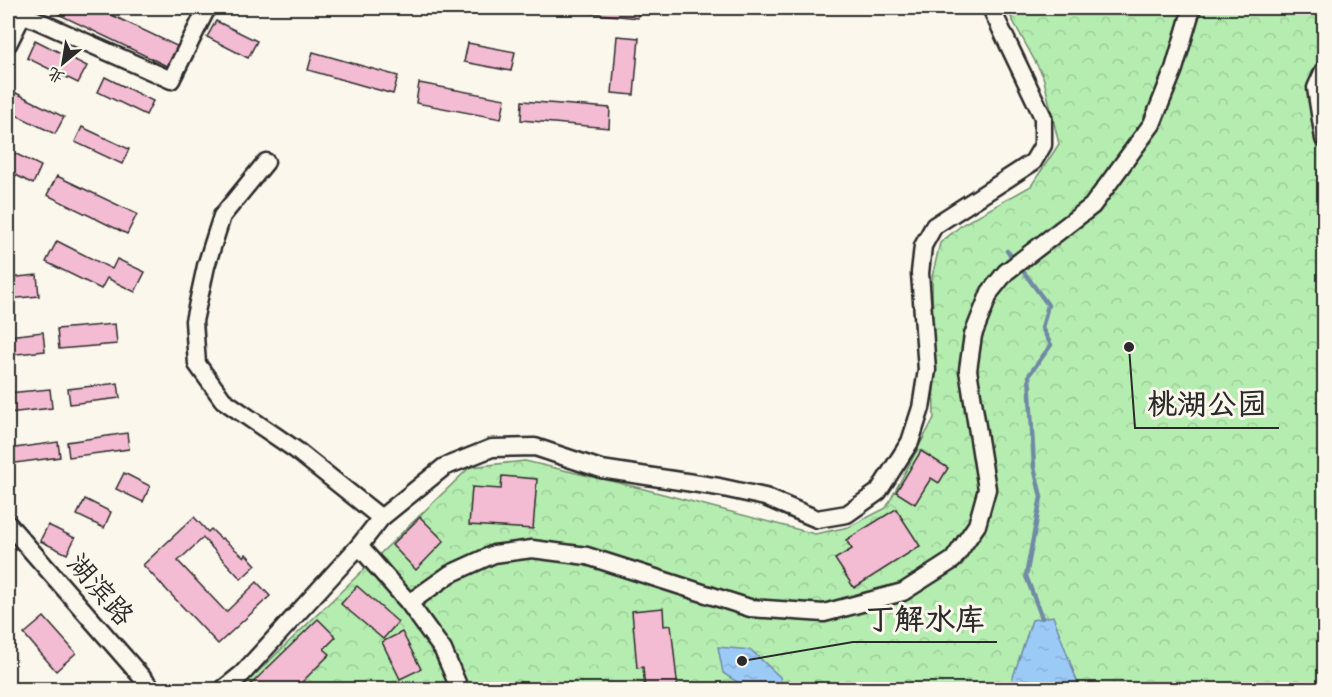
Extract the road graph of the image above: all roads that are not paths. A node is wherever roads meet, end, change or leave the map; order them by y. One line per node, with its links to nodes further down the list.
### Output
1 (207, 8): 4 (street)
2 (991, 8): 9 (street)
3 (1192, 8): 12 (street)
4 (19, 9): 5 (street)
5 (8, 44)
6 (1324, 70): 7 (street)
7 (1324, 139)
8 (266, 162): 9 (street)
9 (381, 518): 11 (street)
10 (8, 524): 13 (street, 湖滨路)
11 (358, 546): 12 (street); 14 (street)
12 (409, 603): 15 (street)
13 (153, 690)
14 (222, 690)
15 (459, 690)

